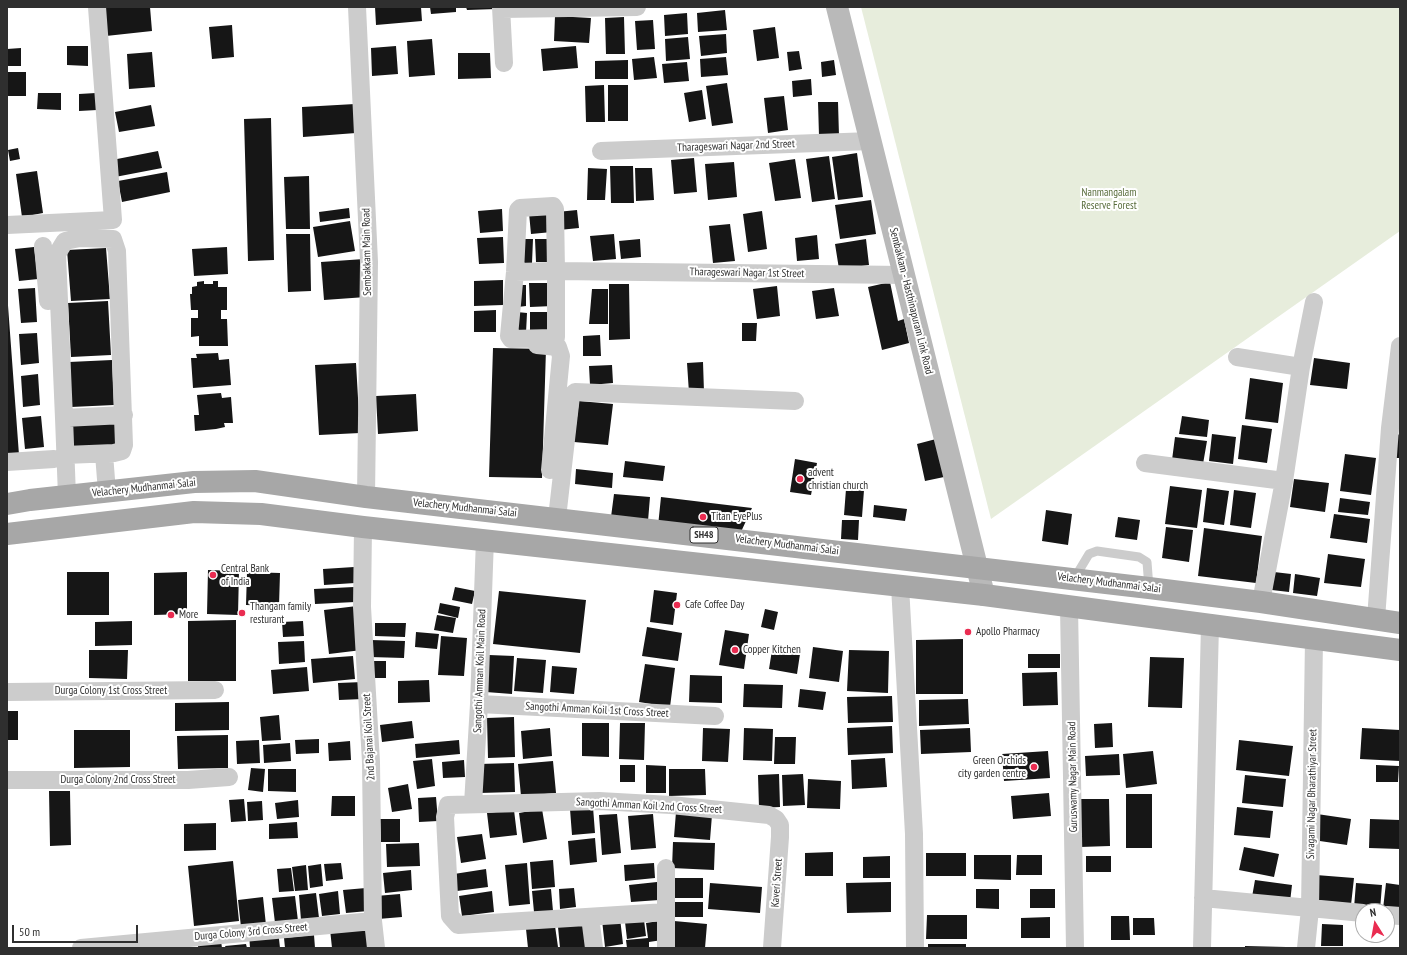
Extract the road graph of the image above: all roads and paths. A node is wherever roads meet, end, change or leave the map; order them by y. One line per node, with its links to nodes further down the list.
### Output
1 (97, 7): 9 (street)
2 (357, 7): 29 (street, Sembakkam Main Road)
3 (637, 7): 5 (street)
4 (837, 7): 7 (street, Sembakkam - Hasthinapuram Link Road)
5 (501, 8): 6 (street)
6 (504, 63)
7 (870, 141): 8 (street, Tharageswari Nagar 2nd Street); 13 (street, Sembakkam - Hasthinapuram Link Road)
8 (601, 151)
9 (7, 225)
10 (43, 246): 23 (street)
11 (556, 271): 12 (street, Tharageswari Nagar 1st Street); 12 (street); 12 (street); 13 (street, Tharageswari Nagar 1st Street)
12 (515, 272)
13 (904, 275): 35 (street, Sembakkam - Hasthinapuram Link Road)
14 (1314, 302): 18 (street)
15 (517, 344): 31 (street)
16 (1400, 346): 42 (street)
17 (1237, 357): 18 (street)
18 (1301, 367): 26 (street)
19 (795, 401): 31 (street)
20 (124, 415): 21 (street); 21 (street); 22 (street)
21 (64, 418): 23 (street)
22 (104, 454): 23 (street); 27 (street)
23 (59, 457): 24 (street); 28 (street)
24 (7, 462)
25 (1145, 463): 26 (street)
26 (1284, 481): 40 (street)
27 (107, 492): 28 (main road, Velachery Mudhanmai Salai / SH48); 29 (main road, Velachery Mudhanmai Salai / SH48)
28 (61, 497): 30 (main road, Velachery Mudhanmai Salai / SH48)
29 (366, 497): 31 (main road, Velachery Mudhanmai Salai / SH48); 32 (main road)
30 (7, 504)
31 (551, 518): 35 (main road, Velachery Mudhanmai Salai / SH48)
32 (363, 527): 33 (main road); 34 (main road); 61 (street, 2nd Bajanai Koil Street)
33 (7, 534)
34 (485, 539): 37 (main road); 49 (street, Sangothi Amman Koil Main Road)
35 (978, 567): 36 (main road, Velachery Mudhanmai Salai / SH48); 39 (street, Sembakkam - Hasthinapuram Link Road)
36 (1074, 579): 38 (main road, Velachery Mudhanmai Salai / SH48); 38 (lane)
37 (900, 586): 39 (main road); 67 (street)
38 (1149, 588): 40 (main road, Velachery Mudhanmai Salai / SH48)
39 (984, 595): 41 (main road)
40 (1261, 602): 42 (main road, Velachery Mudhanmai Salai / SH48)
41 (1069, 606): 44 (main road); 68 (street, Guruswamy Nagar Main Road)
42 (1376, 619): 43 (main road, Velachery Mudhanmai Salai / SH48)
43 (1400, 623)
44 (1210, 625): 45 (main road); 56 (street)
45 (1314, 639): 46 (main road); 57 (street, Sivagami Nagar Bharathiyar Street)
46 (1400, 650)
47 (215, 690): 48 (street, Durga Colony 1st Cross Street)
48 (7, 692)
49 (479, 704): 50 (street, Sangothi Amman Koil 1st Cross Street); 53 (street, Sangothi Amman Koil Main Road)
50 (715, 716)
51 (229, 777): 52 (street, Durga Colony 2nd Cross Street)
52 (7, 780)
53 (473, 804): 54 (street, Sangothi Amman Koil 2nd Cross Street); 60 (street, Sangothi Amman Koil 2nd Cross Street)
54 (776, 819): 66 (street, Kaveri Street)
55 (666, 868): 58 (street)
56 (1203, 898): 57 (street); 69 (street)
57 (1310, 910): 59 (street); 70 (street, Sivagami Nagar Bharathiyar Street)
58 (666, 912): 60 (street); 65 (street)
59 (1355, 913)
60 (590, 917): 64 (street)
61 (373, 921): 62 (street, Durga Colony 3rd Cross Street); 63 (street, 2nd Bajanai Koil Street)
62 (81, 948)
63 (376, 948)
64 (594, 948)
65 (666, 948)
66 (772, 948)
67 (915, 948)
68 (1075, 948)
69 (1202, 948)
70 (1306, 948)

